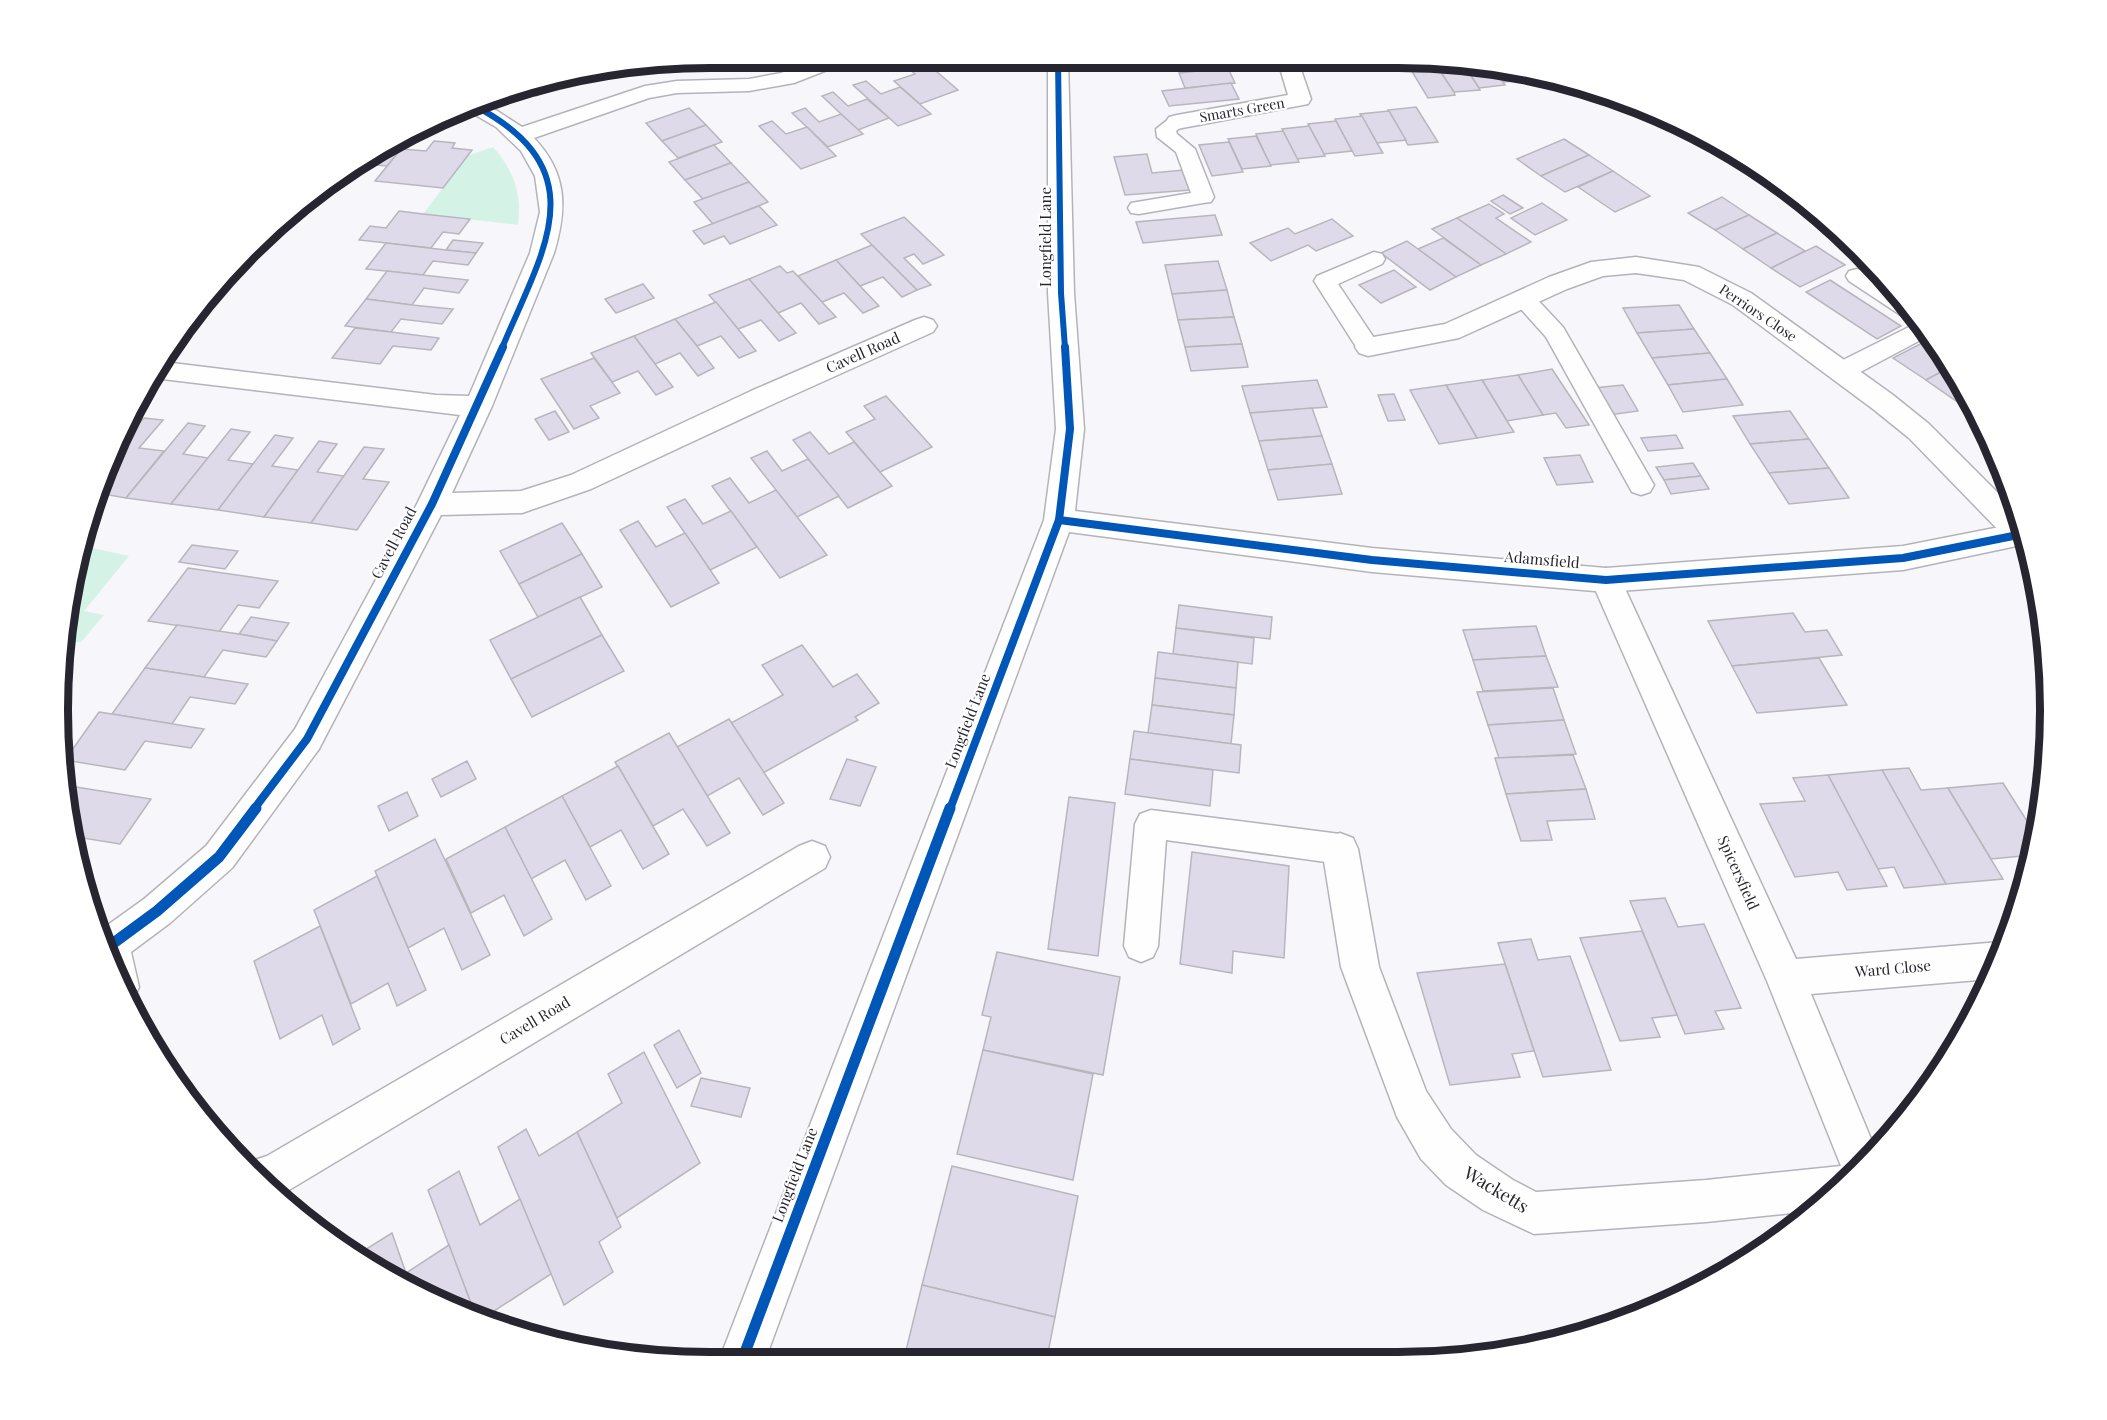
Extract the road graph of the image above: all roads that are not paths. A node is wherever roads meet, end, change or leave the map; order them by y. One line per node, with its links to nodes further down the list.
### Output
1 (816, 67): 6 (street)
2 (1058, 67): 20 (street, Longfield Lane)
3 (1290, 67): 5 (street, Smarts Green)
4 (482, 109): 6 (street, Cavell Road)
5 (1177, 122): 7 (lane)
6 (521, 135): 17 (street, Cavell Road)
7 (1139, 208)
8 (1374, 259): 14 (lane)
9 (1857, 276): 10 (lane)
10 (1889, 297)
11 (1524, 299): 14 (street, Perriors Close); 16 (street, Perriors Close); 18 (lane)
12 (924, 326): 19 (street, Cavell Road)
13 (1916, 332): 16 (lane)
14 (1368, 347)
15 (165, 371): 17 (street)
16 (1842, 371): 21 (street, Perriors Close)
17 (478, 406): 19 (street, Cavell Road)
18 (1641, 485)
19 (432, 504): 26 (street, Cavell Road)
20 (1059, 520): 23 (street, Adamsfield); 33 (street, Longfield Lane)
21 (2012, 524)
22 (2015, 535): 23 (street, Adamsfield)
23 (1606, 580): 29 (street, Spicersfield)
24 (1340, 849): 27 (lane); 32 (street, Wacketts)
25 (812, 857): 31 (street, Cavell Road)
26 (112, 944)
27 (1141, 946)
28 (1989, 961): 29 (street, Ward Close)
29 (1785, 978): 30 (street, Spicersfield)
30 (1858, 1157)
31 (269, 1176)
32 (1826, 1188)
33 (745, 1352)

